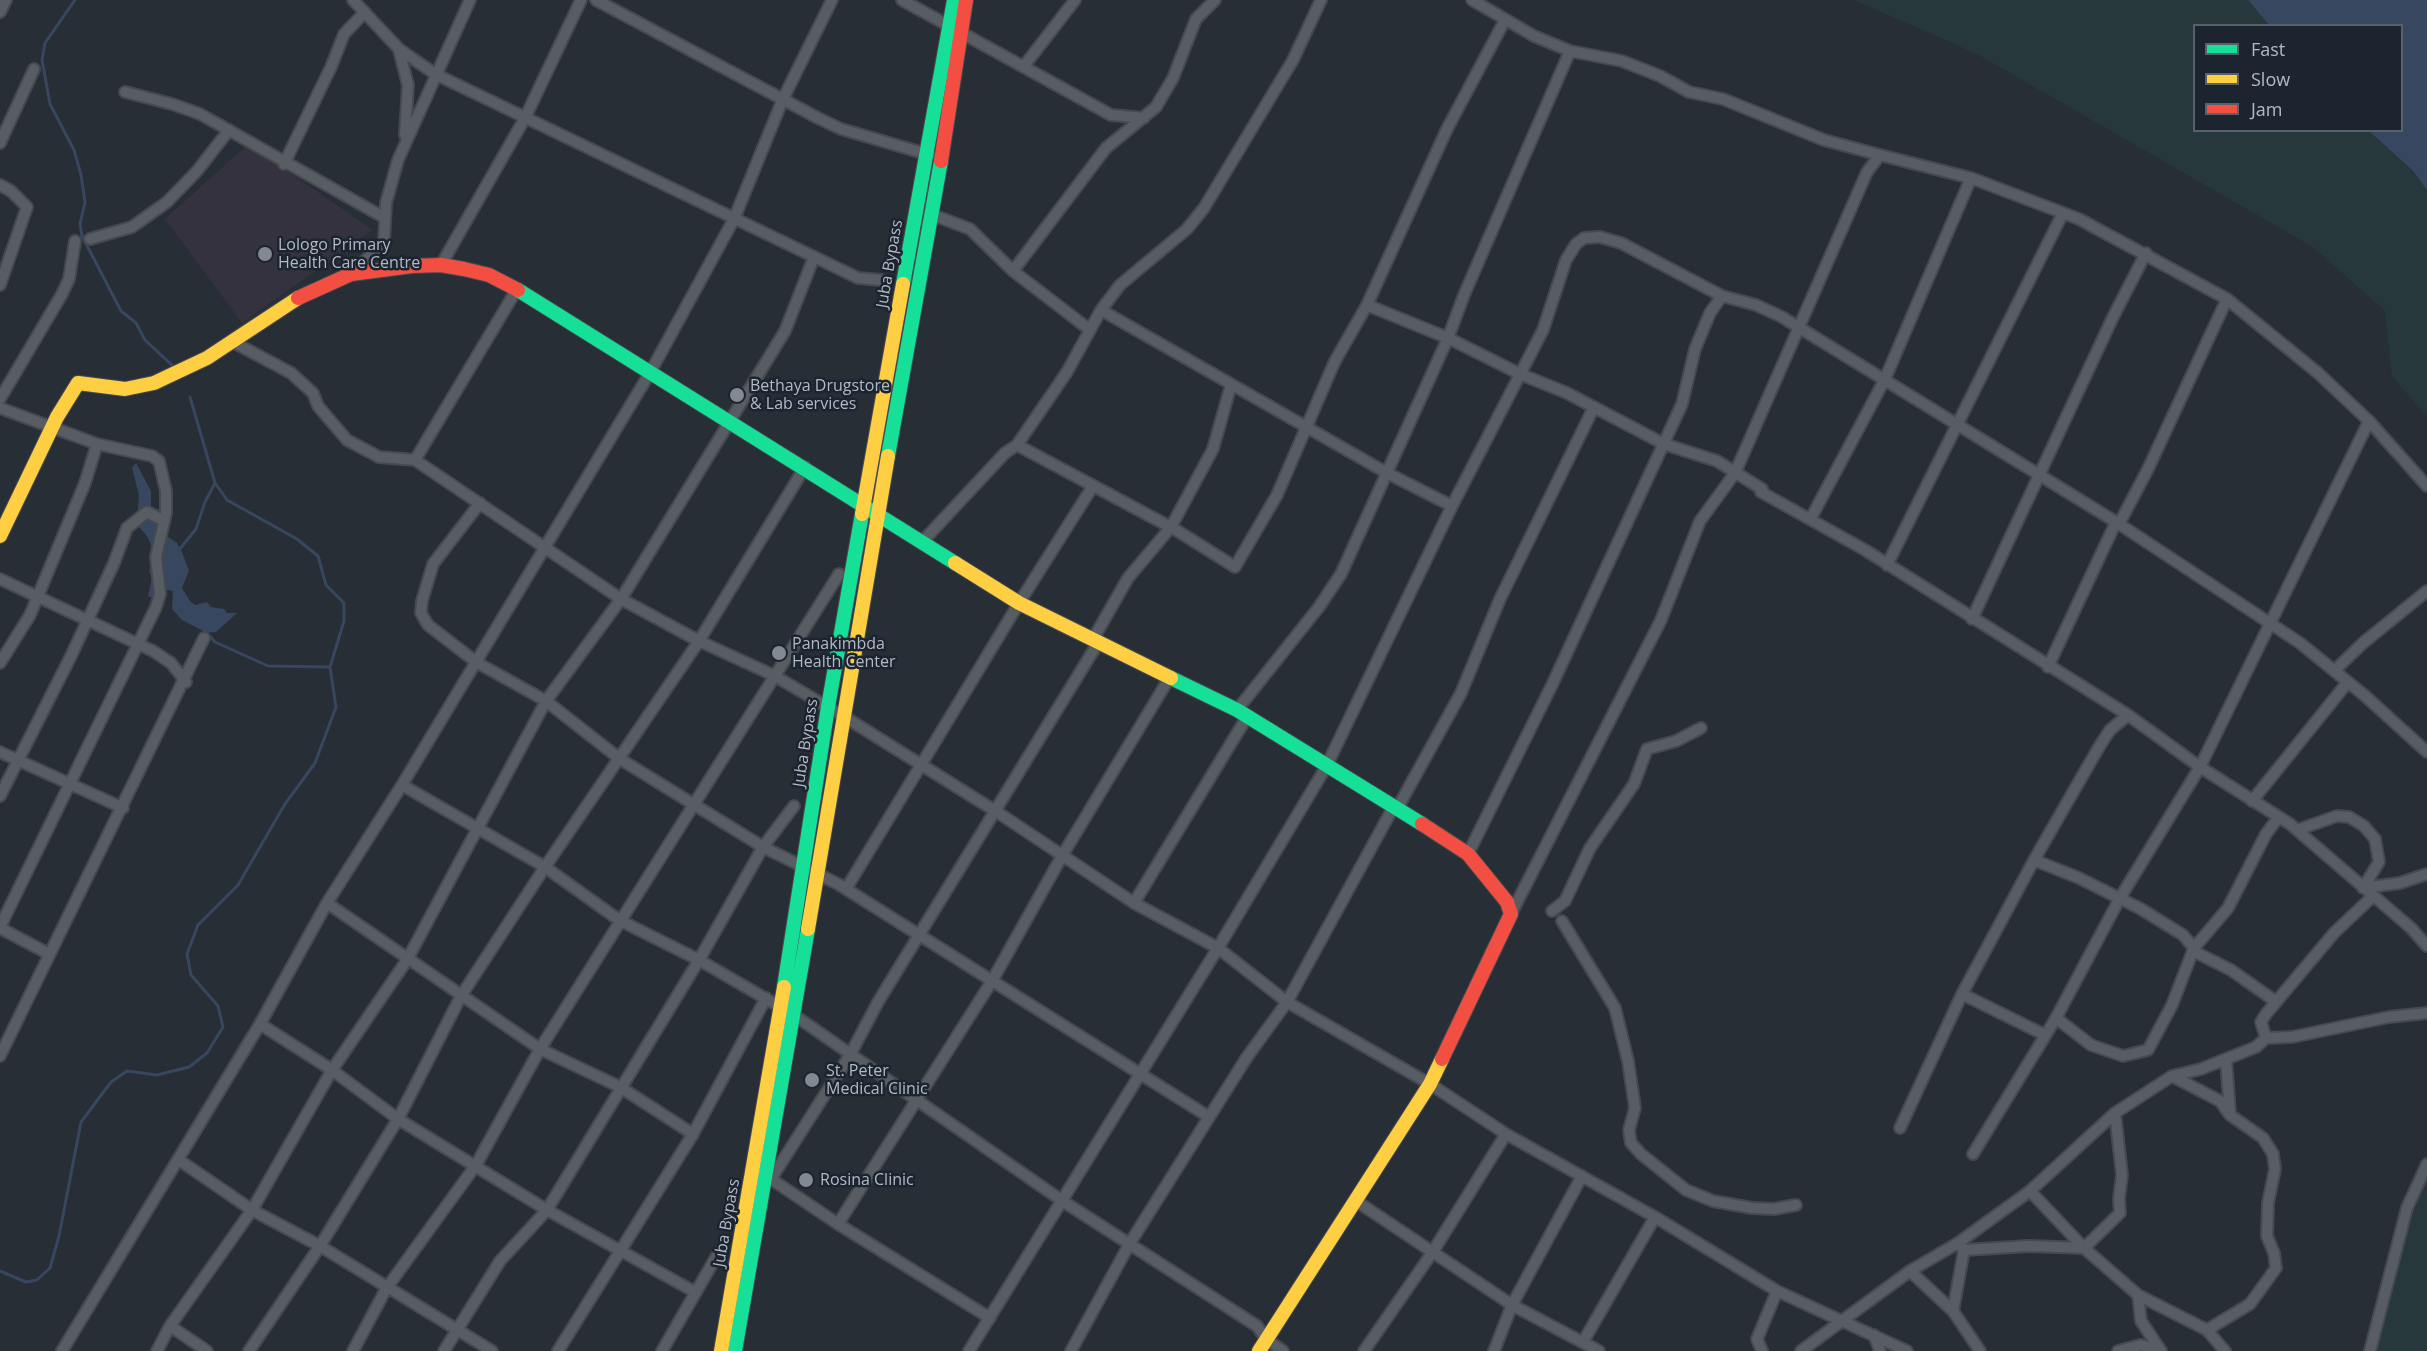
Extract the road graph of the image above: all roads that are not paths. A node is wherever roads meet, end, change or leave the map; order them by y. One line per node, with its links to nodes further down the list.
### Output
1 (6, 0): 14 (street)
2 (353, 0): 15 (street)
3 (470, 0): 22 (street)
4 (580, 0): 25 (street)
5 (596, 0): 24 (street)
6 (832, 0): 24 (street)
7 (902, 0): 17 (street)
8 (954, 0): 17 (main road, Juba Bypass)
9 (966, 0): 17 (main road, Juba Bypass)
10 (1075, 0): 20 (street)
11 (1215, 0): 26 (street)
12 (1321, 0): 53 (street)
13 (1473, 0): 16 (street)
14 (0, 12)
15 (366, 12): 18 (street); 33 (street)
16 (1505, 20): 19 (street); 52 (street)
17 (956, 29): 20 (street); 30 (main road, Juba Bypass); 32 (main road, Juba Bypass)
18 (399, 49): 22 (street); 29 (street)
19 (1570, 51): 31 (street); 56 (street)
20 (1024, 66): 26 (street)
21 (34, 69): 28 (street)
22 (435, 74): 25 (street); 29 (street)
23 (125, 92): 27 (street)
24 (783, 99): 30 (street); 39 (street)
25 (525, 118): 39 (street); 44 (street)
26 (1144, 118): 45 (street)
27 (229, 130): 33 (street); 40 (street)
28 (0, 143)
29 (405, 144): 38 (street)
30 (927, 154): 32 (street); 81 (main road, Juba Bypass)
31 (1880, 155): 34 (street); 54 (street)
32 (942, 159): 37 (main road, Juba Bypass)
33 (284, 164): 38 (street)
34 (1971, 178): 36 (street); 60 (street)
35 (0, 185): 48 (street)
36 (2063, 213): 42 (street); 68 (street)
37 (933, 215): 45 (street); 83 (main road, Juba Bypass)
38 (385, 218): 46 (street)
39 (734, 219): 43 (street); 58 (street)
40 (90, 239)
41 (75, 241): 62 (street)
42 (2146, 253): 51 (street); 77 (street)
43 (814, 257): 47 (street); 65 (street)
44 (441, 265): 46 (main road); 49 (main road)
45 (1013, 271): 55 (street)
46 (351, 274): 57 (main road)
47 (881, 280)
48 (0, 285)
49 (517, 289): 58 (main road); 73 (street)
50 (1722, 296): 54 (street); 59 (street); 71 (street)
51 (2227, 299): 66 (street); 86 (street)
52 (1367, 305): 56 (street); 67 (street)
53 (1101, 310): 55 (street); 61 (street)
54 (1800, 328): 60 (street); 76 (street)
55 (1090, 330): 72 (street)
56 (1448, 338): 59 (street); 75 (street)
57 (233, 342): 69 (main road); 73 (street)
58 (651, 371): 65 (main road); 90 (street)
59 (1520, 374): 63 (street); 82 (street)
60 (1885, 379): 68 (street); 84 (street)
61 (1232, 385): 67 (street); 87 (street)
62 (0, 399)
63 (1594, 407): 71 (street); 132 (street)
64 (0, 408): 69 (street)
65 (730, 421): 74 (main road); 96 (street)
66 (2369, 421): 79 (street); 100 (street)
67 (1307, 425): 75 (street); 87 (street)
68 (1957, 425): 77 (street); 91 (street)
69 (52, 428): 70 (street); 88 (main road)
70 (97, 444): 85 (street); 95 (street)
71 (1664, 444): 76 (street); 139 (street)
72 (1017, 445): 78 (street); 89 (street)
73 (415, 460): 80 (street)
74 (805, 467): 81 (main road); 102 (street)
75 (1388, 472): 82 (street); 115 (street)
76 (1735, 473): 84 (street); 153 (street)
77 (2039, 477): 86 (street); 98 (street)
78 (1093, 486): 87 (street); 97 (street)
79 (2427, 486)
80 (480, 503): 90 (street); 105 (street)
81 (863, 506): 83 (main road); 114 (main road, Juba Bypass)
82 (1452, 506): 124 (street)
83 (877, 515): 89 (main road); 117 (main road, Juba Bypass)
84 (1811, 518): 91 (street)
85 (164, 521): 99 (street); 104 (street)
86 (2117, 523): 100 (street); 107 (street)
87 (1171, 527): 103 (street)
88 (0, 536)
89 (922, 542): 97 (main road)
90 (544, 546): 96 (street); 105 (street)
91 (1887, 565): 98 (street)
92 (839, 574): 109 (street)
93 (0, 579): 95 (street)
94 (2427, 591): 108 (street)
95 (37, 596): 99 (street); 106 (street)
96 (621, 599): 102 (street); 113 (street)
97 (1018, 603): 103 (main road); 123 (street)
98 (1972, 619): 107 (street)
99 (87, 620): 104 (street); 122 (street)
100 (2269, 623): 108 (street); 125 (street)
101 (204, 638): 111 (street)
102 (699, 640): 109 (street); 121 (street)
103 (1095, 642): 110 (main road); 134 (street)
104 (137, 644): 111 (street); 126 (street)
105 (476, 662): 113 (street); 127 (street)
106 (0, 663)
107 (2048, 667): 116 (street)
108 (2334, 671): 112 (street)
109 (773, 675): 114 (street); 130 (street)
110 (1170, 677): 115 (main road); 140 (street)
111 (186, 682): 133 (street)
112 (2347, 683): 120 (street); 129 (street)
113 (546, 701): 121 (street); 136 (street)
114 (828, 707): 117 (street); 142 (main road, Juba Bypass)
115 (1242, 714): 124 (main road); 151 (street)
116 (2128, 715): 125 (street); 141 (street)
117 (843, 716): 123 (street); 144 (main road, Juba Bypass)
118 (1701, 728): 152 (street)
119 (0, 752): 122 (street)
120 (2427, 752)
121 (620, 759): 130 (street); 143 (street)
122 (17, 760): 126 (street); 128 (street)
123 (921, 765): 134 (street); 147 (street)
124 (1326, 767): 132 (main road); 159 (street)
125 (2200, 767): 129 (street); 149 (street)
126 (70, 783): 133 (street); 156 (street)
127 (402, 785): 136 (street); 150 (street)
128 (0, 796)
129 (2252, 801): 135 (street)
130 (696, 805): 138 (street); 154 (street)
131 (794, 806): 138 (street)
132 (1395, 807): 139 (main road); 169 (street)
133 (123, 808): 161 (street)
134 (997, 812): 140 (street); 157 (street)
135 (2278, 818): 137 (street); 160 (street)
136 (477, 828): 143 (street); 162 (street)
137 (2297, 830): 146 (street); 146 (street)
138 (763, 846): 142 (street); 163 (street)
139 (1468, 854): 153 (main road)
140 (1062, 856): 151 (street); 164 (street)
141 (2034, 860): 149 (street); 165 (street)
142 (803, 866): 144 (street); 170 (main road, Juba Bypass)
143 (544, 867): 154 (street); 166 (street)
144 (818, 873): 147 (street); 172 (main road, Juba Bypass)
145 (2427, 874): 146 (street)
146 (2363, 888): 148 (street)
147 (846, 889): 157 (street)
148 (2373, 896): 158 (street); 168 (street)
149 (2120, 898): 160 (street); 173 (street)
150 (327, 903): 162 (street); 174 (street)
151 (1134, 903): 159 (street)
152 (1551, 911)
153 (1510, 914): 184 (main road)
154 (619, 920): 163 (street); 177 (street)
155 (1562, 921): 203 (street)
156 (0, 927): 161 (street)
157 (919, 934): 164 (street); 178 (street)
158 (2427, 946)
159 (1218, 948): 169 (street); 182 (street)
160 (2193, 949): 168 (street); 173 (street)
161 (49, 954): 179 (street)
162 (407, 960): 166 (street); 181 (street)
163 (699, 960): 167 (street); 185 (street)
164 (992, 981): 182 (street); 186 (street)
165 (1962, 994): 175 (street); 191 (street)
166 (461, 996): 177 (street); 190 (street)
167 (766, 998): 170 (street); 192 (street)
168 (2276, 1001): 176 (street)
169 (1287, 1002): 184 (street); 189 (street)
170 (781, 1007): 172 (street); 240 (main road, Juba Bypass)
171 (2427, 1013): 176 (street)
172 (794, 1015): 178 (street); 199 (main road, Juba Bypass)
173 (2056, 1018): 175 (street)
174 (260, 1024): 181 (street); 195 (street)
175 (2045, 1035): 194 (street)
176 (2266, 1038): 180 (street)
177 (540, 1049): 185 (street); 197 (street)
178 (850, 1055): 186 (street); 199 (street)
179 (0, 1056)
180 (2226, 1059): 183 (street); 188 (street)
181 (332, 1070): 190 (street); 204 (street)
182 (1140, 1074): 189 (street); 201 (street)
183 (2172, 1076): 187 (street); 188 (street)
184 (1430, 1084): 193 (street); 202 (main road)
185 (620, 1087): 192 (street); 205 (street)
186 (917, 1101): 201 (street); 207 (street)
187 (2115, 1113): 200 (street); 211 (street)
188 (2230, 1114): 226 (street)
189 (1209, 1117): 208 (street)
190 (398, 1119): 197 (street); 209 (street)
191 (1900, 1128)
192 (693, 1134): 212 (street)
193 (1506, 1134): 198 (street); 214 (street)
194 (1973, 1154)
195 (179, 1160): 204 (street); 231 (street)
196 (2427, 1164): 255 (street)
197 (476, 1165): 205 (street); 216 (street)
198 (1582, 1176): 206 (street); 220 (street)
199 (768, 1179): 207 (street); 241 (main road, Juba Bypass)
200 (2030, 1191): 210 (street); 211 (street)
201 (1060, 1200): 208 (street); 222 (street)
202 (1356, 1201): 214 (street); 229 (main road)
203 (1796, 1205)
204 (252, 1210): 209 (street); 224 (street)
205 (547, 1210): 212 (street); 225 (street)
206 (1655, 1217): 217 (street); 228 (street)
207 (838, 1224): 222 (street)
208 (1130, 1243): 229 (street); 243 (street)
209 (320, 1246): 216 (street); 234 (street)
210 (1961, 1247): 211 (street); 215 (street); 221 (street)
211 (2084, 1248): 219 (street)
212 (621, 1249): 218 (street); 238 (street)
213 (719, 1252): 218 (street)
214 (1432, 1253): 220 (street); 245 (street)
215 (1910, 1271): 221 (street); 223 (street)
216 (386, 1289): 225 (street); 235 (street)
217 (1777, 1291): 223 (street); 248 (street)
218 (695, 1292): 239 (street)
219 (2138, 1294): 226 (street); 253 (street)
220 (1512, 1305): 228 (street); 246 (street)
221 (1953, 1311): 230 (street)
222 (990, 1318): 242 (street)
223 (1842, 1319): 227 (street); 249 (street)
224 (170, 1326): 232 (street); 233 (street)
225 (458, 1328): 236 (street); 237 (street)
226 (2207, 1330): 254 (street)
227 (1874, 1335): 250 (street); 251 (street)
228 (1583, 1341): 247 (street)
229 (1263, 1345): 244 (street)
230 (1980, 1350)
231 (62, 1351)
232 (157, 1351)
233 (207, 1351)
234 (249, 1351)
235 (353, 1351)
236 (444, 1351)
237 (492, 1351)
238 (558, 1351)
239 (662, 1351)
240 (721, 1351)
241 (735, 1351)
242 (969, 1351)
243 (1071, 1351)
244 (1283, 1351)
245 (1364, 1351)
246 (1494, 1351)
247 (1599, 1351)
248 (1762, 1351)
249 (1801, 1351)
250 (1880, 1351)
251 (1907, 1351)
252 (2118, 1351): 253 (street)
253 (2160, 1351)
254 (2225, 1351)
255 (2370, 1351)

